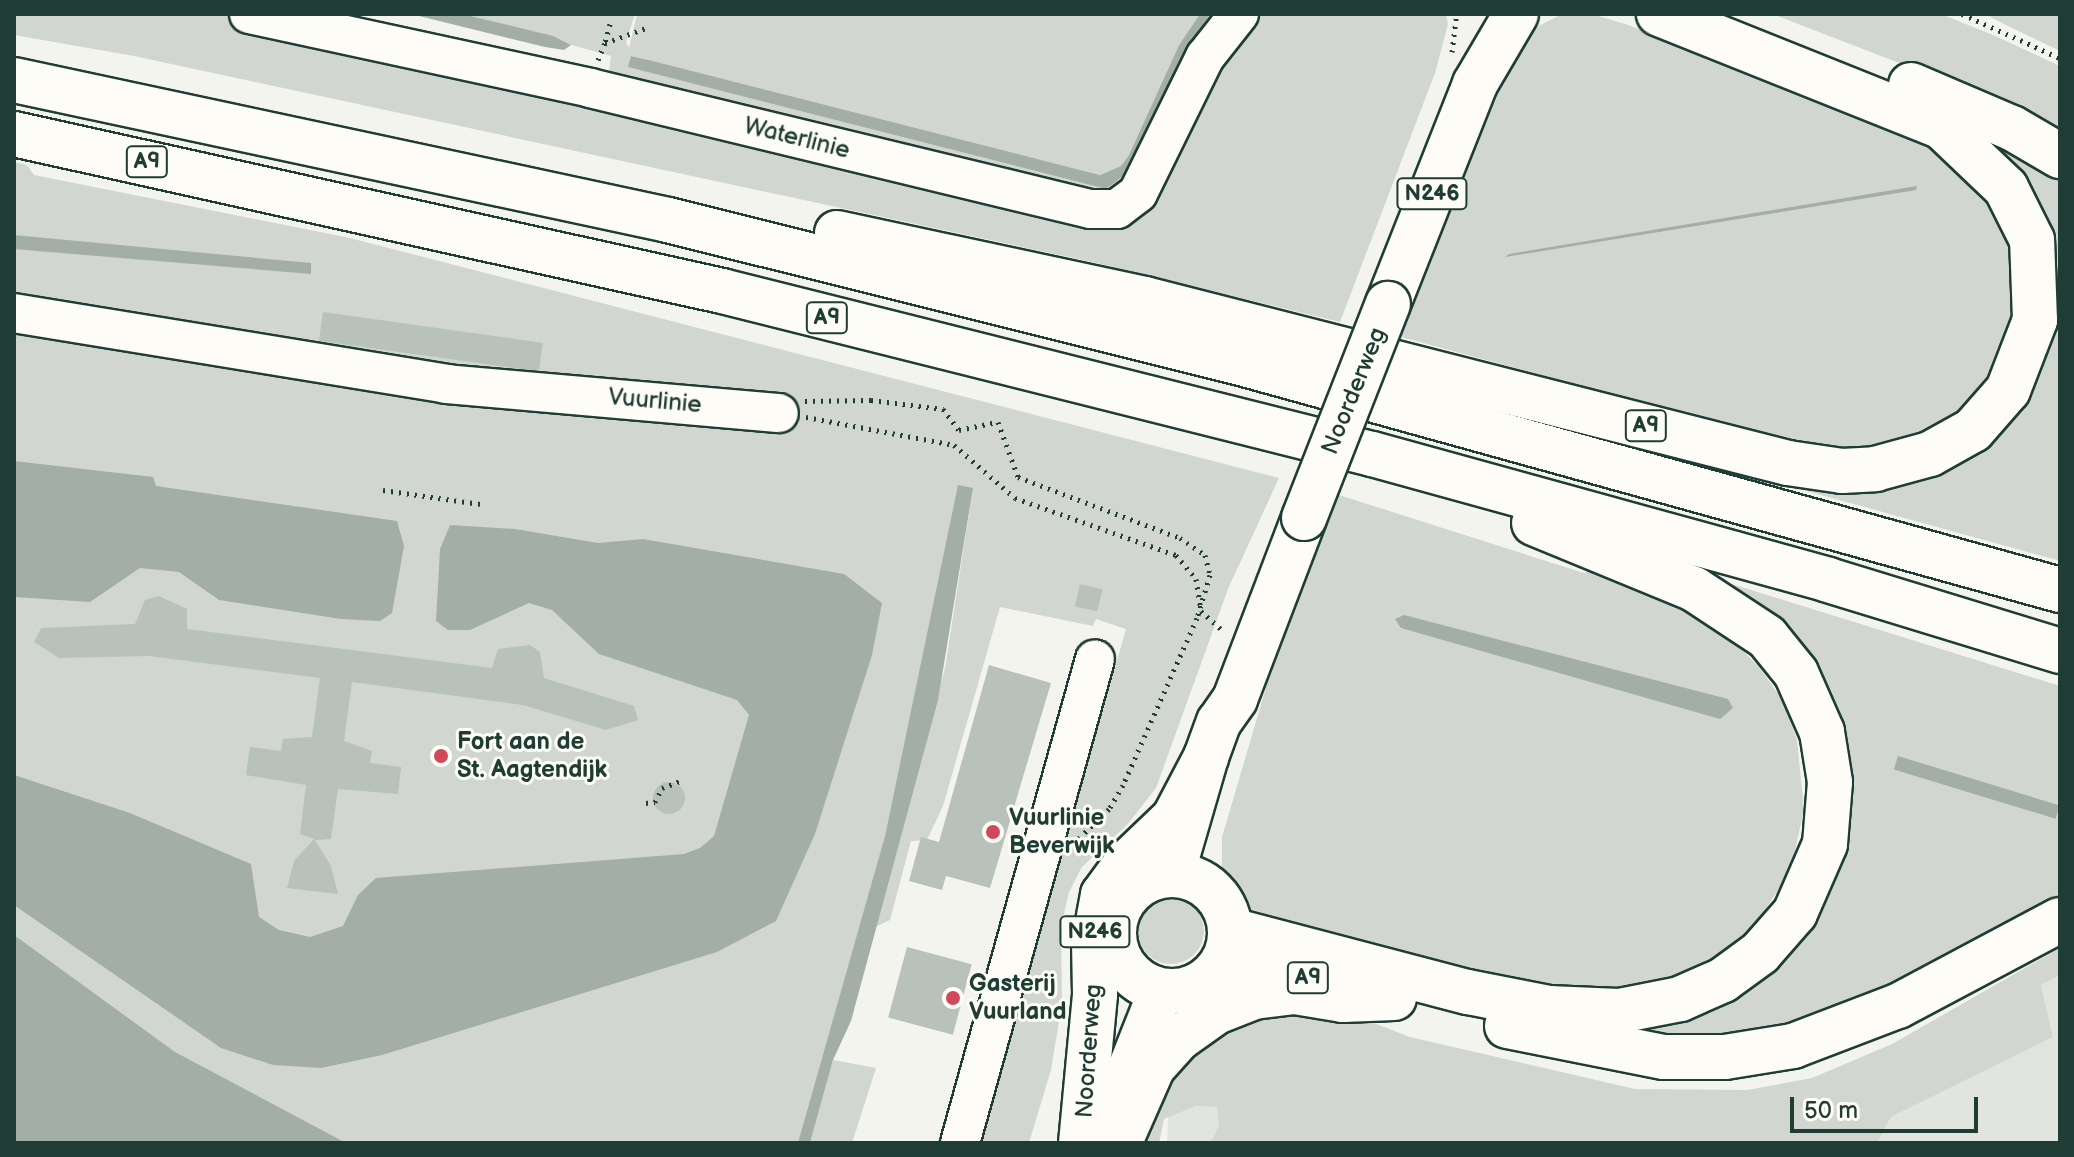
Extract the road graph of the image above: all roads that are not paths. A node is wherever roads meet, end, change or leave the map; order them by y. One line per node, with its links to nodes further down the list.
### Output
1 (249, 14): 2 (street, Waterlinie)
2 (1239, 14)
3 (1487, 14): 8 (main road, Noorderweg / N246)
4 (1516, 14): 8 (main road, Noorderweg / N246)
5 (1659, 14): 11 (main road, A9)
6 (1731, 14): 10 (main road)
7 (14, 80): 11 (main road, A9)
8 (1475, 84): 18 (main road, Noorderweg / N246, bridge)
9 (14, 134): 14 (main road, A9)
10 (2060, 156)
11 (668, 220): 15 (main road, A9)
12 (14, 313): 13 (street, Vuurlinie)
13 (779, 413)
14 (1372, 454): 16 (main road, A9); 22 (main road, A9)
15 (2060, 590)
16 (2060, 651)
17 (1095, 659): 25 (street)
18 (1235, 699): 19 (main road, Noorderweg / N246); 20 (main road, Noorderweg / N246)
19 (1206, 757): 20 (main road, Noorderweg / N246); 26 (main road, Noorderweg / N246)
20 (1186, 878): 22 (main road); 23 (main road, N246)
21 (2060, 920): 24 (main road, A9)
22 (1226, 948): 23 (main road); 24 (main road, A9)
23 (1144, 982): 26 (main road, Noorderweg / N246); 27 (main road, Noorderweg)
24 (1394, 998): 27 (main road)
25 (960, 1143)
26 (1082, 1143)
27 (1120, 1143)

